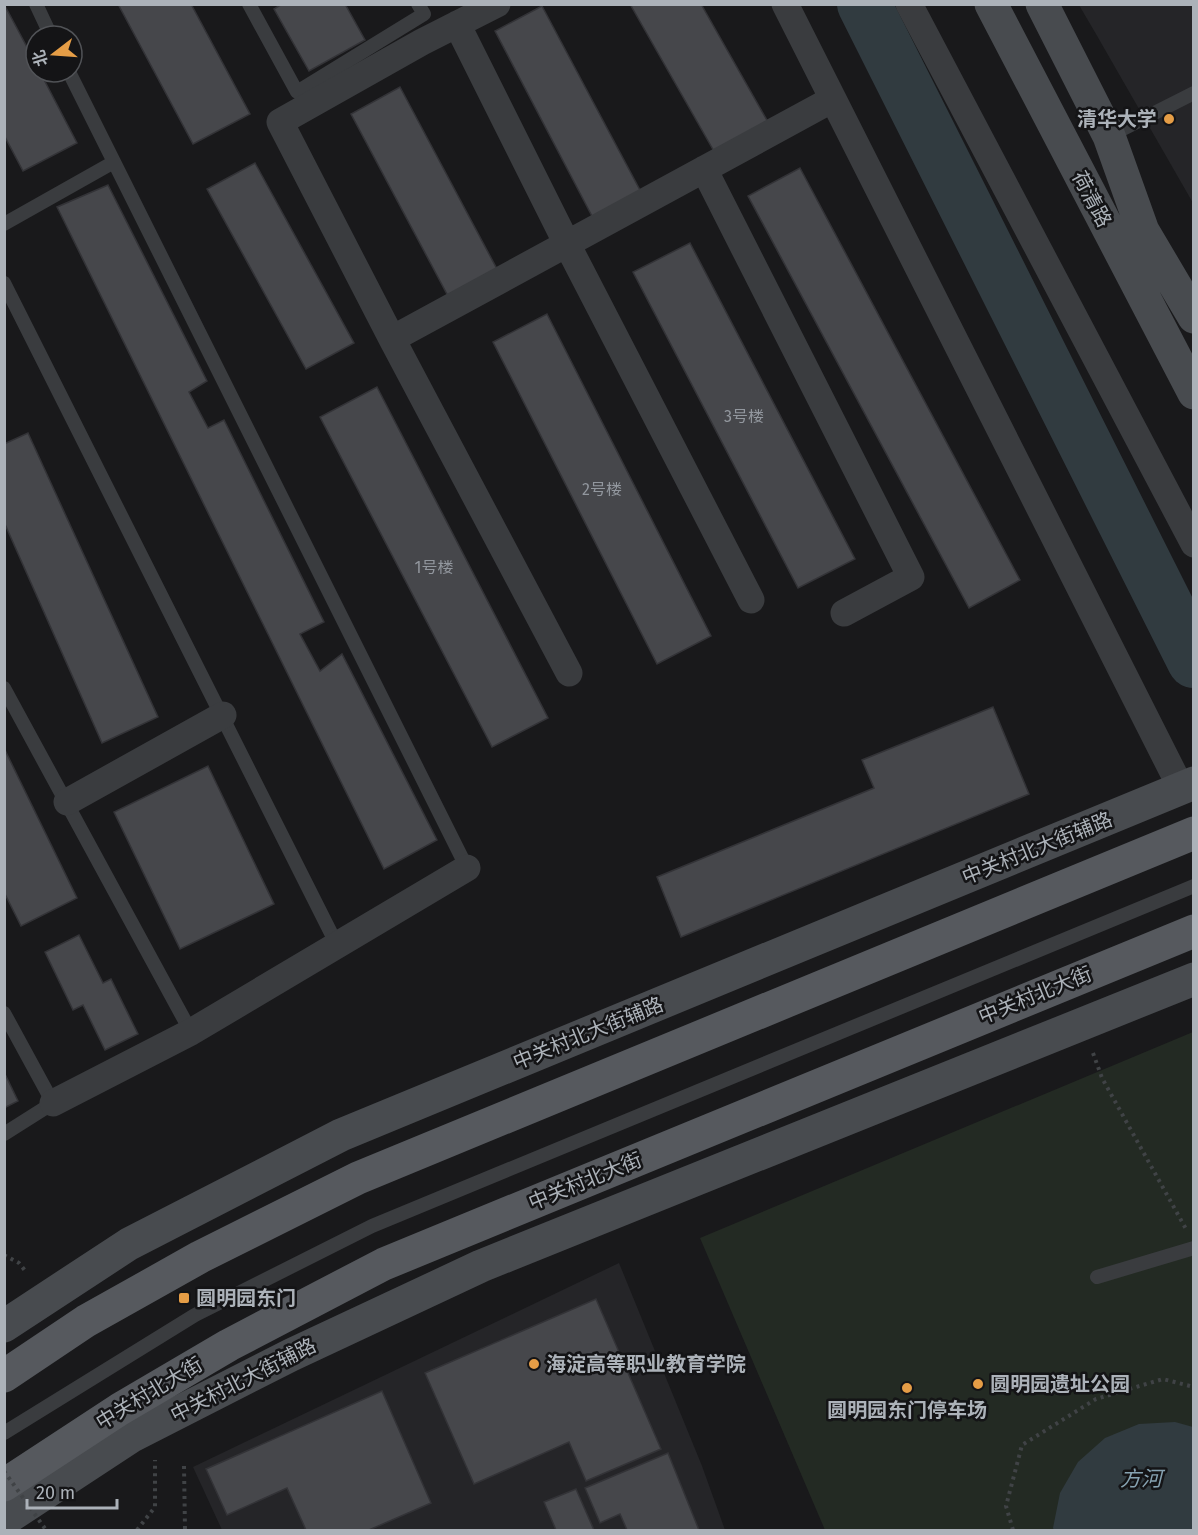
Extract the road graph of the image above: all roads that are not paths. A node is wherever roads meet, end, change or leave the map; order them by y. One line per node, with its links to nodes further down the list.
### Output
1 (36, 4): 9 (lane)
2 (249, 4): 3 (lane)
3 (418, 4)
4 (497, 4): 10 (street)
5 (785, 4): 13 (street)
6 (909, 4): 23 (street)
7 (991, 4): 22 (street, 荷清路)
8 (1042, 4): 14 (street, 荷清路)
9 (45, 24)
10 (457, 24): 18 (street); 21 (street)
11 (75, 84): 15 (lane)
12 (1194, 93): 14 (lane)
13 (833, 99): 16 (street); 29 (street)
14 (1109, 135): 20 (street, 荷清路)
15 (114, 162): 17 (lane); 32 (lane)
16 (704, 169): 18 (street); 25 (street)
17 (4, 224)
18 (567, 244): 21 (street); 24 (street)
19 (4, 283): 28 (lane)
20 (1194, 317)
21 (392, 339): 26 (street)
22 (1194, 393)
23 (1194, 544)
24 (751, 600)
25 (844, 613)
26 (569, 673)
27 (4, 688): 30 (lane)
28 (223, 715): 30 (street); 35 (lane)
29 (1187, 786): 43 (street, 中关村北大街辅路)
30 (68, 802): 38 (lane)
31 (1194, 833): 44 (main road)
32 (467, 868): 35 (street)
33 (1194, 886): 45 (lane, 中关村北大街)
34 (1194, 931): 46 (main road, 中关村北大街)
35 (337, 945): 38 (street)
36 (1194, 979): 47 (street, 中关村北大街辅路)
37 (4, 1012): 39 (lane)
38 (191, 1032): 39 (street)
39 (53, 1103): 40 (lane)
40 (4, 1134)
41 (1194, 1248): 42 (lane)
42 (1097, 1277)
43 (4, 1326)
44 (4, 1376)
45 (4, 1432)
46 (4, 1485)
47 (4, 1520)

